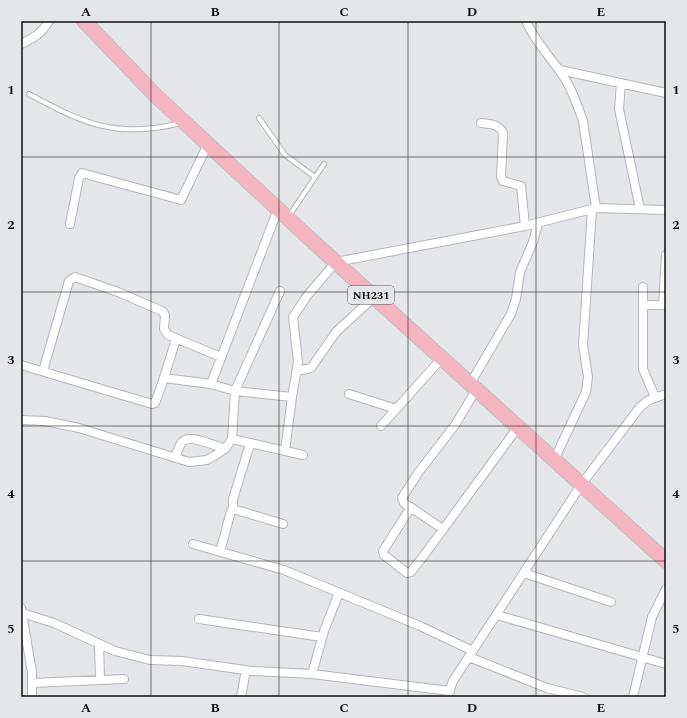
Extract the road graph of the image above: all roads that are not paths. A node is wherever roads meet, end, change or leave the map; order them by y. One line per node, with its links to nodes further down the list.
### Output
1 (49, 21): 4 (street)
2 (84, 21): 10 (highway, NH231)
3 (526, 21): 5 (street)
4 (21, 44)
5 (560, 70): 6 (street); 15 (street)
6 (621, 83): 7 (street); 16 (street)
7 (666, 92)
8 (29, 94): 10 (lane)
9 (259, 118): 14 (lane)
10 (184, 122): 12 (highway, NH231)
11 (481, 123): 21 (street)
12 (208, 144): 18 (highway, NH231); 19 (street)
13 (324, 164): 14 (lane)
14 (315, 177): 18 (lane)
15 (594, 209): 16 (street); 20 (street); 53 (street)
16 (640, 209): 17 (street)
17 (666, 210)
18 (283, 214): 23 (highway, NH231); 30 (street)
19 (70, 224)
20 (538, 224): 21 (street); 37 (street)
21 (525, 226): 23 (street)
22 (666, 255): 28 (street)
23 (336, 262): 26 (highway, NH231); 34 (street)
24 (644, 287): 27 (street)
25 (280, 291): 38 (street)
26 (374, 297): 31 (highway, NH231); 34 (street)
27 (644, 305): 28 (street); 42 (street)
28 (664, 305)
29 (176, 339): 30 (street); 33 (street); 35 (street)
30 (221, 357): 36 (street)
31 (442, 358): 37 (highway, NH231); 43 (street)
32 (21, 365): 33 (street)
33 (43, 371): 35 (street)
34 (297, 371): 41 (street)
35 (164, 378): 36 (street)
36 (211, 384): 38 (street)
37 (474, 387): 46 (highway, NH231); 55 (street)
38 (235, 391): 41 (street); 47 (street)
39 (349, 394): 43 (street)
40 (666, 394): 42 (street)
41 (292, 397): 50 (street)
42 (655, 397): 54 (street)
43 (396, 409): 45 (street)
44 (21, 420): 52 (street)
45 (382, 426)
46 (518, 427): 53 (highway, NH231); 58 (street)
47 (232, 438): 48 (street); 49 (street)
48 (250, 444): 50 (street); 56 (street)
49 (225, 449): 52 (street); 52 (street)
50 (285, 451): 51 (street)
51 (303, 455)
52 (175, 458)
53 (554, 460): 54 (highway, NH231)
54 (581, 485): 61 (highway, NH231); 62 (street)
55 (411, 507): 58 (street); 58 (street)
56 (233, 509): 57 (street); 60 (street)
57 (283, 524)
58 (443, 529)
59 (193, 544): 60 (street)
60 (220, 552): 64 (street)
61 (666, 561)
62 (524, 573): 65 (street); 67 (street)
63 (666, 589): 72 (street)
64 (339, 593): 69 (street); 71 (street)
65 (611, 602)
66 (22, 610): 70 (street); 78 (street)
67 (497, 615): 71 (street); 72 (street)
68 (199, 619): 69 (street)
69 (322, 637): 75 (street)
70 (99, 644): 74 (street); 77 (street)
71 (471, 654): 79 (street); 82 (street)
72 (641, 658): 73 (street); 83 (street)
73 (666, 664)
74 (246, 670): 75 (street); 81 (street)
75 (312, 674): 79 (street)
76 (124, 679): 77 (street)
77 (100, 680): 78 (street)
78 (32, 684): 80 (street)
79 (448, 694)
80 (32, 697)
81 (242, 697)
82 (583, 697)
83 (633, 697)

